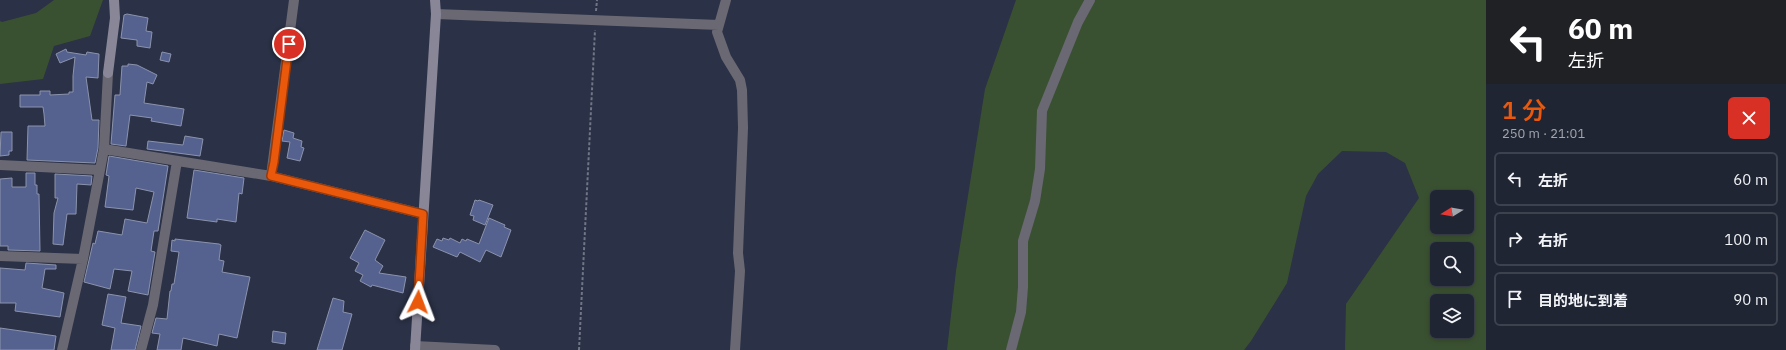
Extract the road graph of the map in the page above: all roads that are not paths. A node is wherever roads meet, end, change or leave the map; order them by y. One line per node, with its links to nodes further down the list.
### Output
1 (114, 0): 8 (street)
2 (294, 0): 12 (street)
3 (435, 0): 6 (street)
4 (726, 0): 7 (street)
5 (1090, 0): 21 (street)
6 (436, 14): 7 (street); 13 (street)
7 (719, 25): 20 (street)
8 (104, 149): 9 (street); 11 (street)
9 (177, 161): 12 (street); 18 (street)
10 (0, 165): 11 (street)
11 (100, 170): 15 (street)
12 (271, 176): 13 (street)
13 (423, 214): 16 (street)
14 (0, 256): 15 (street)
15 (83, 259): 17 (street)
16 (415, 348): 19 (street)
17 (62, 350)
18 (141, 350)
19 (494, 350)
20 (735, 350)
21 (1011, 350)

